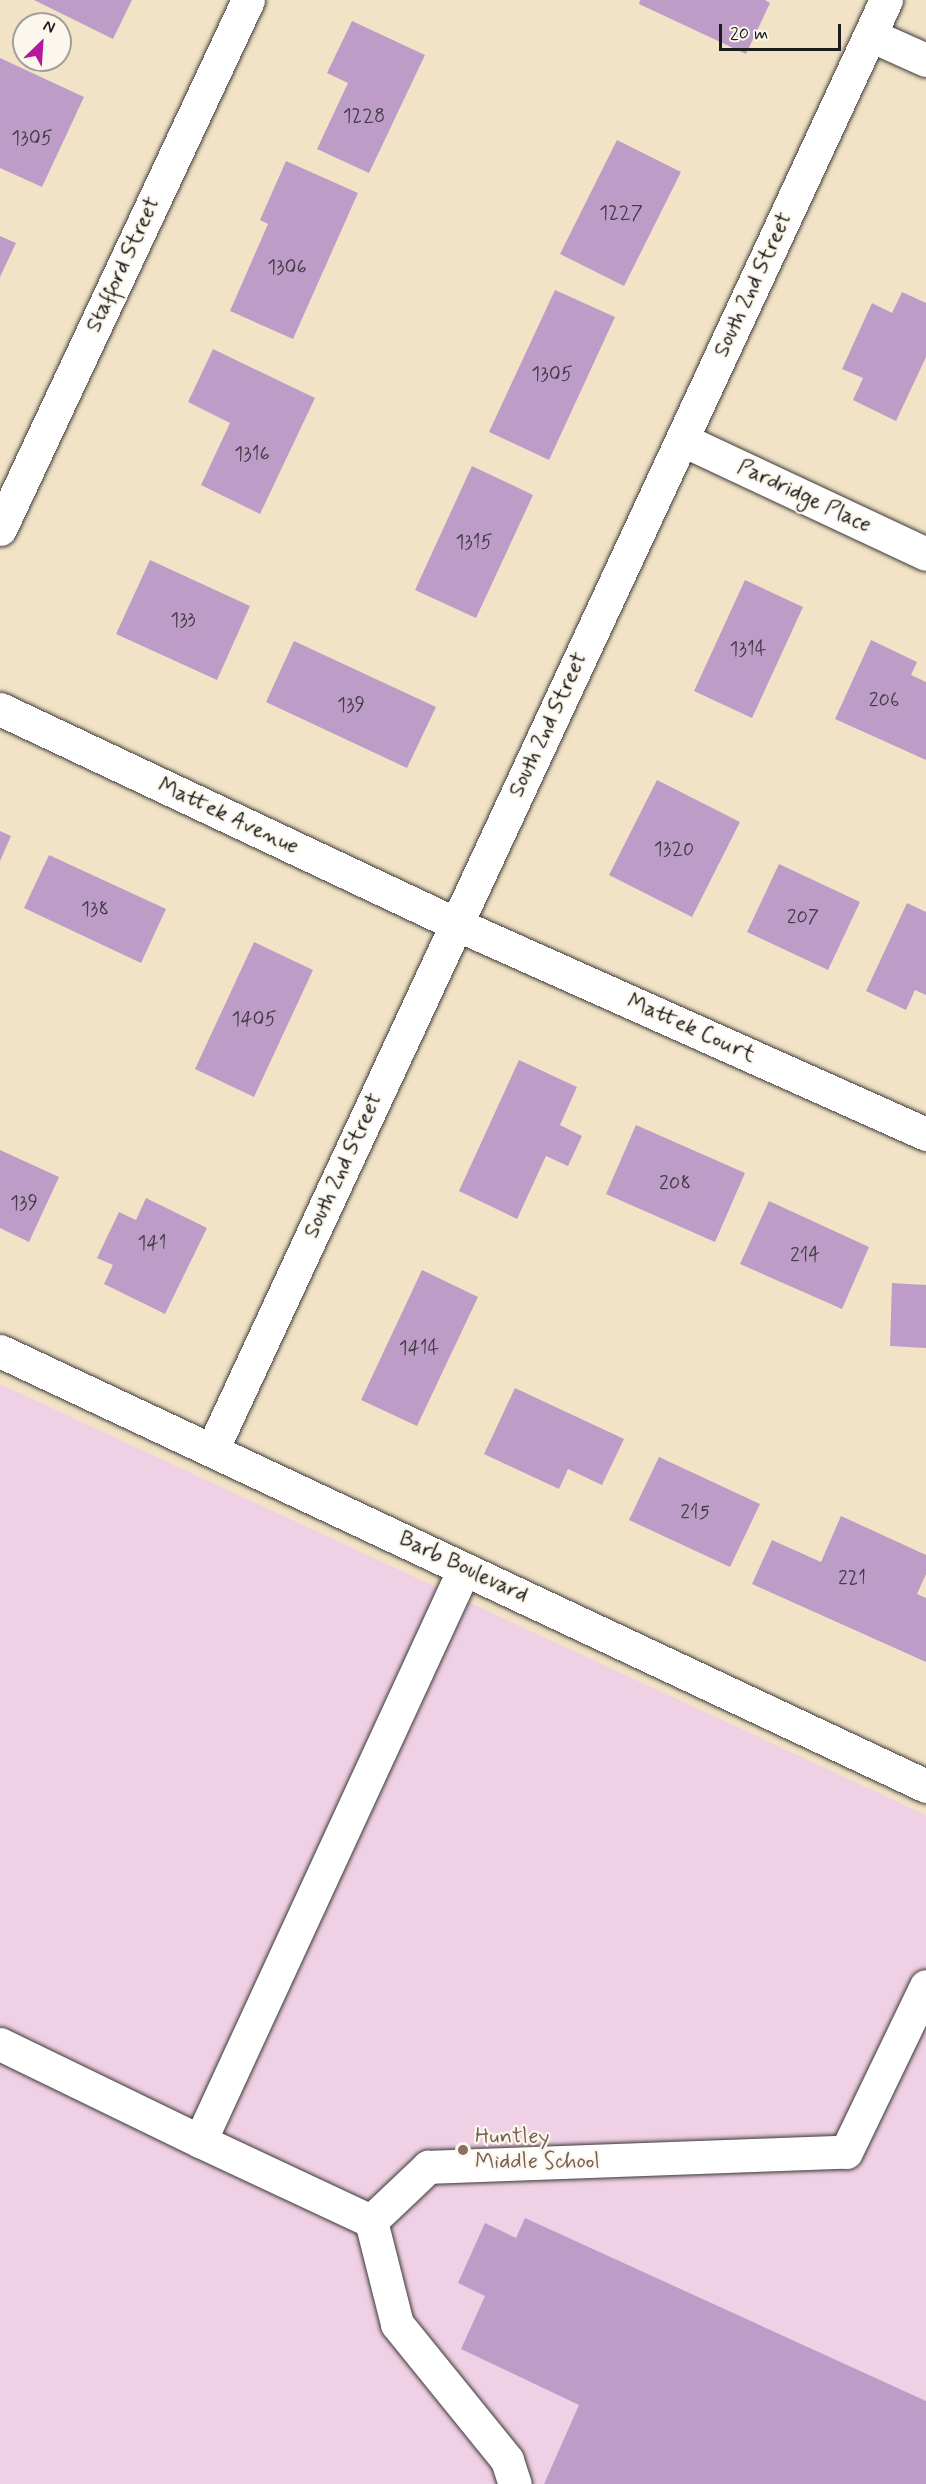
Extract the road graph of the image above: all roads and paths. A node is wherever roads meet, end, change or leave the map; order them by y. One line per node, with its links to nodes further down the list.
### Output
1 (248, 0): 6 (street, Stafford Street)
2 (886, 0): 3 (street, South 2nd Street)
3 (870, 34): 4 (street); 5 (street, South 2nd Street)
4 (926, 60)
5 (683, 440): 7 (street, Pardridge Place); 9 (street, South 2nd Street)
6 (0, 529)
7 (926, 554)
8 (0, 709): 9 (street, Mattek Avenue)
9 (456, 924): 10 (street, Mattek Court); 12 (street, South 2nd Street)
10 (926, 1134)
11 (0, 1351): 12 (street, Barb Boulevard)
12 (212, 1450): 13 (street, Barb Boulevard)
13 (464, 1569): 14 (street, Barb Boulevard); 17 (street)
14 (926, 1786)
15 (926, 1986): 18 (street)
16 (0, 2044): 17 (street)
17 (200, 2141): 18 (street)
18 (371, 2221): 19 (street)
19 (515, 2484)

